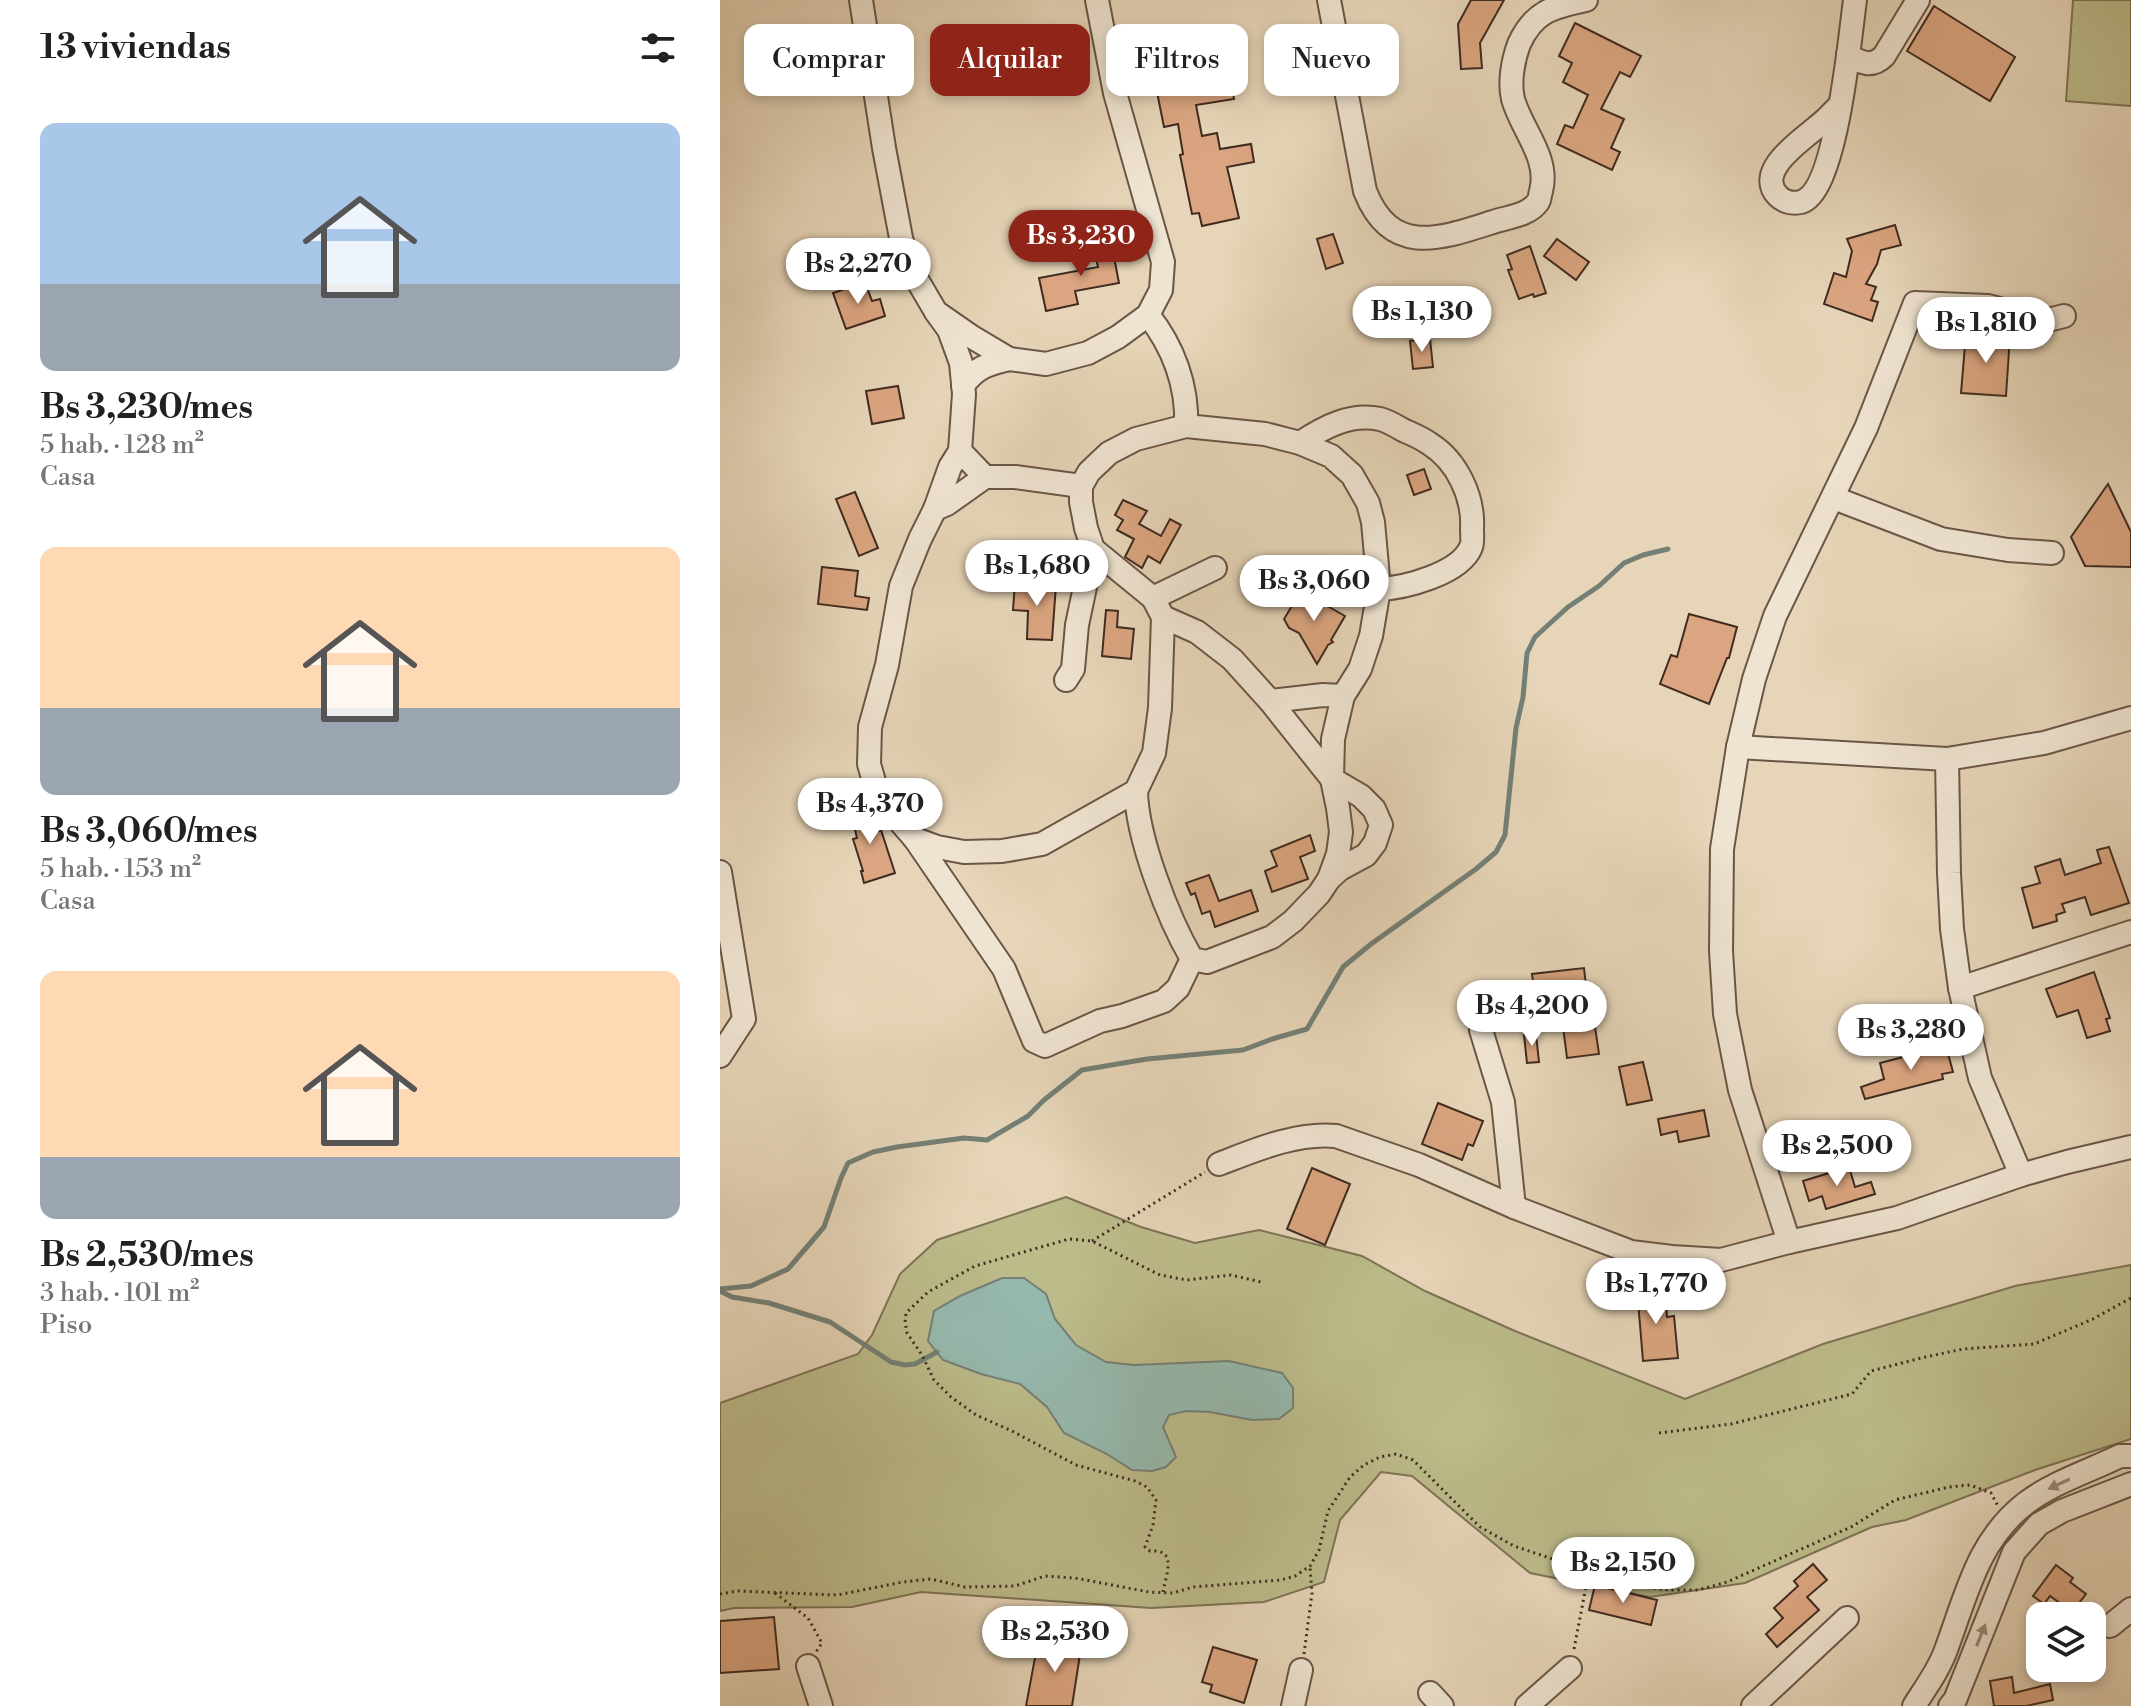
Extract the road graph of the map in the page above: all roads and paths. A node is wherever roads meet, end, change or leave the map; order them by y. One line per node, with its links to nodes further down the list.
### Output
1 (861, 0): 11 (street)
2 (1097, 0): 12 (street)
3 (1329, 0): 4 (street)
4 (1586, 0)
5 (1855, 0): 9 (street)
6 (1867, 0): 7 (street)
7 (1873, 0)
8 (1918, 0): 9 (street)
9 (1848, 55): 10 (street)
10 (1840, 105)
11 (936, 312): 14 (street); 15 (street)
12 (1148, 315): 14 (street); 16 (street)
13 (2064, 316): 21 (street)
14 (1009, 359): 15 (street)
15 (963, 385): 18 (street)
16 (1186, 426): 17 (street); 20 (street)
17 (1300, 443): 26 (street); 26 (street)
18 (960, 451): 19 (street); 22 (street)
19 (985, 477): 20 (street); 22 (street)
20 (1081, 486): 23 (street)
21 (1834, 498): 24 (street); 32 (street)
22 (935, 509): 36 (street)
23 (1093, 549): 27 (street); 28 (street)
24 (2052, 553)
25 (1215, 568): 27 (street)
26 (1379, 589): 29 (street)
27 (1158, 608): 30 (street); 35 (street)
28 (1066, 680)
29 (1343, 696): 30 (street); 34 (street)
30 (1270, 701): 34 (street)
31 (2131, 718): 33 (street)
32 (1738, 747): 33 (street); 49 (street)
33 (1947, 759): 41 (street)
34 (1332, 779): 38 (street); 38 (street)
35 (1136, 791): 36 (street); 40 (street)
36 (915, 839): 40 (street)
37 (720, 872): 43 (street)
38 (1329, 879): 40 (street)
39 (2131, 932): 41 (street)
40 (1192, 959)
41 (1960, 988): 46 (street)
42 (1481, 1030): 47 (street)
43 (720, 1056)
44 (2131, 1147): 46 (street)
45 (1219, 1164): 47 (street); 48 (path)
46 (2021, 1175): 49 (street)
47 (1514, 1207): 49 (street)
48 (1092, 1241): 50 (path); 59 (path)
49 (1789, 1242)
50 (1261, 1282)
51 (2131, 1298): 52 (path)
52 (1659, 1433)
53 (2131, 1456): 55 (street, one-way to 55)
54 (2131, 1484): 72 (street, one-way to 54)
55 (2007, 1521): 57 (path); 71 (street)
56 (1310, 1566): 57 (path); 59 (path); 66 (path)
57 (1589, 1571): 65 (path)
58 (773, 1591): 59 (path); 60 (path); 64 (path)
59 (1163, 1592)
60 (720, 1594)
61 (2131, 1609): 63 (street)
62 (1847, 1618): 70 (street)
63 (2110, 1626)
64 (808, 1666): 67 (street)
65 (1570, 1668): 69 (street)
66 (1301, 1670): 68 (street)
67 (821, 1706)
68 (1293, 1706)
69 (1527, 1706)
70 (1753, 1706)
71 (1914, 1706)
72 (1950, 1706)

